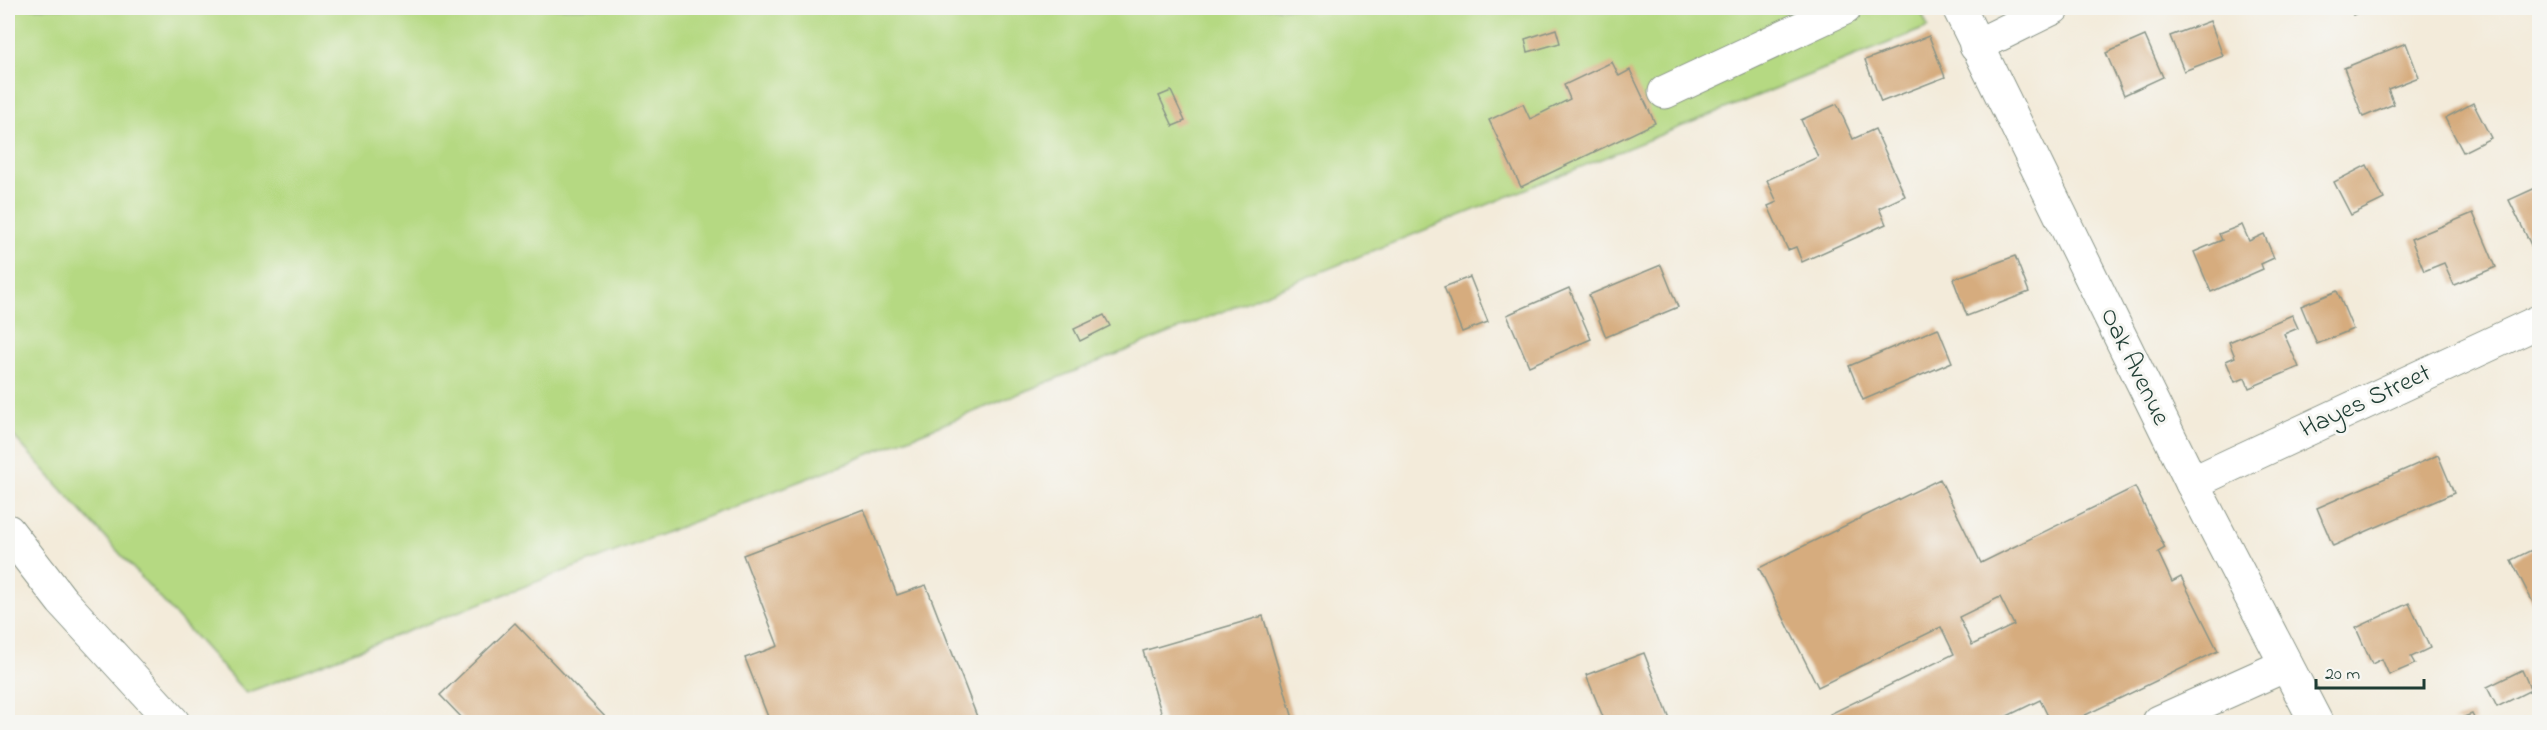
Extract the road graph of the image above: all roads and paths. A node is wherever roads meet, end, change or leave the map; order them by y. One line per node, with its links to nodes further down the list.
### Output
1 (1845, 8): 5 (main road)
2 (1959, 8): 4 (main road, Oak Avenue)
3 (2053, 8): 4 (main road)
4 (1976, 46): 7 (main road, Oak Avenue)
5 (1665, 92)
6 (2540, 321): 7 (main road, Hayes Street)
7 (2192, 483): 9 (main road, Oak Avenue)
8 (8, 531): 10 (main road)
9 (2286, 665): 11 (main road); 12 (main road, Oak Avenue)
10 (173, 723)
11 (2159, 723)
12 (2316, 723)

